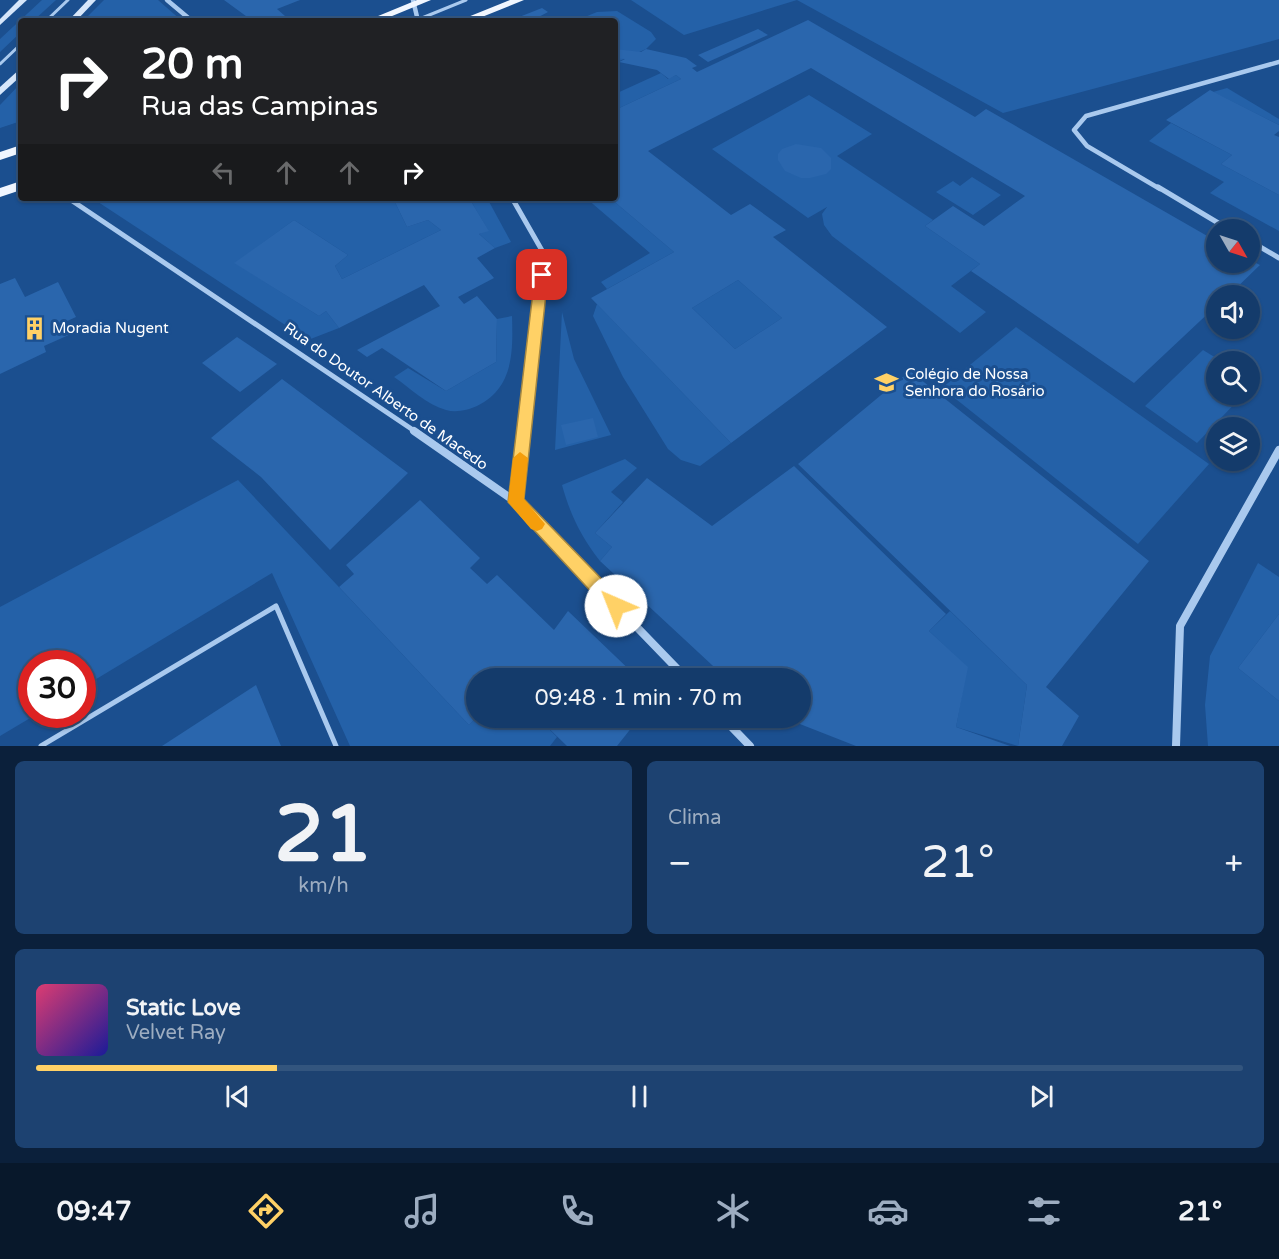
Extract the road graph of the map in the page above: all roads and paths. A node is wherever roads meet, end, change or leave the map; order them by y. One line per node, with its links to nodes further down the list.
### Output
1 (23, 0): 16 (main road)
2 (68, 0): 9 (lane)
3 (92, 0): 10 (main road)
4 (167, 0): 11 (street)
5 (426, 0): 8 (main road)
6 (466, 0): 14 (lane)
7 (519, 0): 15 (main road)
8 (413, 3): 12 (main road); 13 (street)
9 (48, 18)
10 (75, 18)
11 (188, 18)
12 (378, 18)
13 (417, 18)
14 (422, 18)
15 (471, 18)
16 (0, 23)
17 (18, 47): 19 (lane)
18 (1279, 62): 28 (street)
19 (0, 64)
20 (18, 74): 21 (main road)
21 (0, 92)
22 (18, 150): 23 (main road)
23 (0, 156)
24 (18, 186): 25 (main road)
25 (0, 193)
26 (72, 201): 32 (street, Rua do Doutor Alberto de Macedo)
27 (514, 201): 32 (street)
28 (1211, 219)
29 (1260, 247): 30 (street)
30 (1279, 258)
31 (1279, 450): 38 (street)
32 (516, 502): 33 (street, Rua do Doutor Alberto de Macedo)
33 (676, 668)
34 (733, 728): 37 (street)
35 (41, 746): 36 (lane)
36 (336, 746)
37 (750, 746)
38 (1176, 746)

